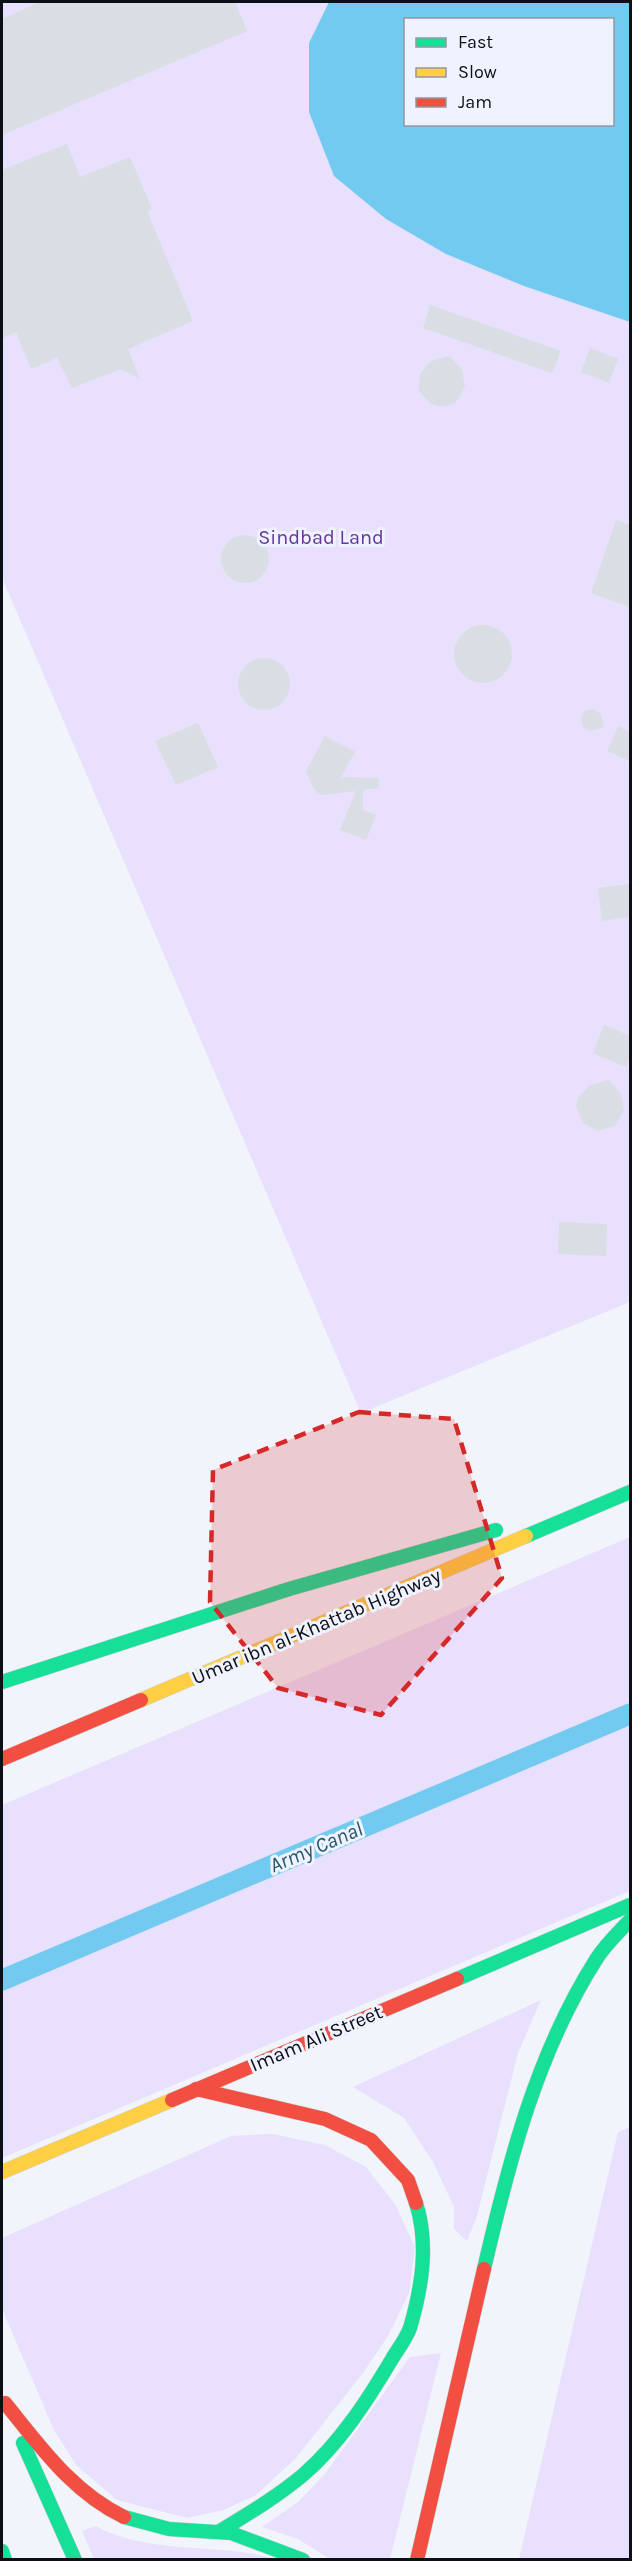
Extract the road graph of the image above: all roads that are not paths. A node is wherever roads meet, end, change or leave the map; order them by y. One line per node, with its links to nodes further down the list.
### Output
1 (630, 1492): 2 (main road); 3 (main road, Umar ibn al-Khattab Highway)
2 (2, 1682)
3 (2, 1759)
4 (630, 1905): 6 (main road, Imam Ali Street)
5 (630, 1920): 14 (main road)
6 (196, 2089): 7 (main road, Imam Ali Street); 9 (main road)
7 (2, 2172)
8 (3, 2398): 9 (main road); 12 (main road)
9 (220, 2531): 13 (main road)
10 (2, 2552): 11 (main road)
11 (5, 2559)
12 (75, 2559)
13 (303, 2559)
14 (417, 2559)

